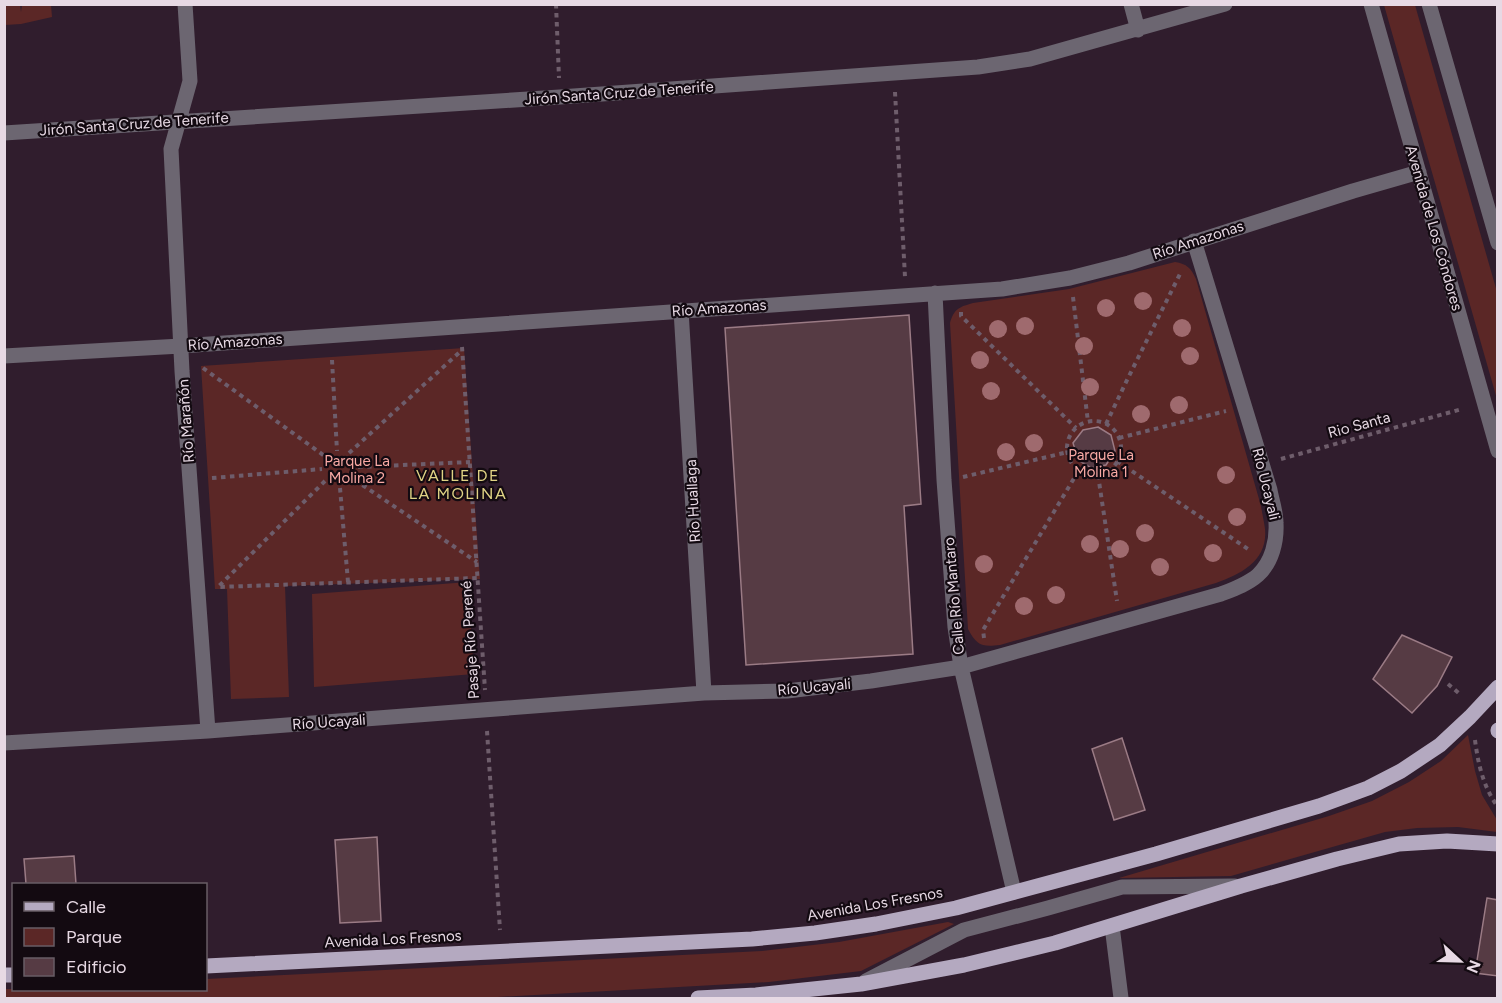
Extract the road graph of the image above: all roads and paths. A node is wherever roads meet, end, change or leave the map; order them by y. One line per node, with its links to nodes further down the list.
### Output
1 (185, 4): 10 (street, Río Marañón)
2 (556, 4): 9 (path)
3 (1131, 4): 7 (street)
4 (1225, 4): 7 (street, Jirón Santa Cruz de Tenerife)
5 (1371, 4): 12 (street, Avenida de Los Cóndores)
6 (1428, 4): 14 (street)
7 (1138, 30): 8 (street, Jirón Santa Cruz de Tenerife)
8 (894, 74): 9 (street, Jirón Santa Cruz de Tenerife); 18 (path)
9 (560, 97): 10 (street, Jirón Santa Cruz de Tenerife)
10 (179, 121): 11 (street, Jirón Santa Cruz de Tenerife); 23 (street, Río Marañón)
11 (4, 133)
12 (1419, 172): 13 (street, Río Amazonas); 34 (street, Avenida de Los Cóndores)
13 (1194, 241): 16 (street, Río Amazonas); 27 (street, Río Ucayali)
14 (1497, 243)
15 (1180, 274): 30 (path)
16 (1070, 278): 17 (street, Río Amazonas); 29 (path)
17 (935, 293): 18 (street, Río Amazonas); 56 (street, Calle Río Mantaro)
18 (906, 295): 19 (street, Río Amazonas)
19 (681, 310): 21 (street, Río Amazonas); 59 (street, Río Huallaga)
20 (961, 316): 31 (path)
21 (461, 326): 22 (street, Río Amazonas); 24 (path, Pasaje Río Perené)
22 (201, 344): 23 (street, Río Amazonas); 37 (path)
23 (181, 346): 25 (street, Río Amazonas); 63 (street, Río Marañón)
24 (463, 350): 36 (path); 39 (path, Pasaje Río Perené)
25 (4, 356)
26 (332, 360): 33 (path)
27 (1244, 406): 32 (path); 40 (street, Río Ucayali)
28 (1462, 410): 40 (path, Rio Santa)
29 (1088, 422): 30 (path); 31 (path)
30 (1106, 424): 32 (path)
31 (1076, 428): 35 (path)
32 (1119, 438): 38 (path)
33 (337, 451)
34 (1497, 451)
35 (1068, 452): 43 (path); 45 (path)
36 (349, 453)
37 (326, 458)
38 (1117, 461): 44 (path); 50 (path)
39 (470, 462): 41 (path); 51 (path, Pasaje Río Perené)
40 (1262, 464): 50 (street, Río Ucayali)
41 (358, 467)
42 (322, 469): 46 (path)
43 (1078, 470): 44 (path); 55 (path)
44 (1098, 474): 54 (path)
45 (970, 476)
46 (211, 478)
47 (355, 480): 51 (path)
48 (325, 481): 53 (path)
49 (340, 488): 53 (path)
50 (1269, 561): 54 (street, Río Ucayali)
51 (477, 562): 52 (path, Pasaje Río Perené)
52 (478, 578): 53 (path); 61 (path, Pasaje Río Perené)
53 (348, 582)
54 (1123, 621): 56 (street, Río Ucayali)
55 (983, 630)
56 (962, 666): 59 (street, Río Ucayali); 68 (street, Calle Río Mantaro)
57 (1448, 684): 60 (path)
58 (1497, 687): 68 (main road, Avenida Los Fresnos)
59 (704, 693): 61 (street, Río Ucayali)
60 (1464, 697)
61 (486, 710): 63 (street, Río Ucayali); 70 (path, Pasaje Río Perené)
62 (1474, 730): 65 (path)
63 (208, 731): 64 (street, Río Ucayali)
64 (4, 743)
65 (1497, 807)
66 (1497, 844): 67 (main road)
67 (1241, 886): 69 (main road); 72 (street)
68 (1014, 892): 70 (main road, Avenida Los Fresnos)
69 (1112, 926): 72 (main road); 74 (street)
70 (502, 952): 71 (main road, Avenida Los Fresnos)
71 (207, 966)
72 (861, 984): 73 (main road)
73 (698, 999)
74 (1121, 999)

